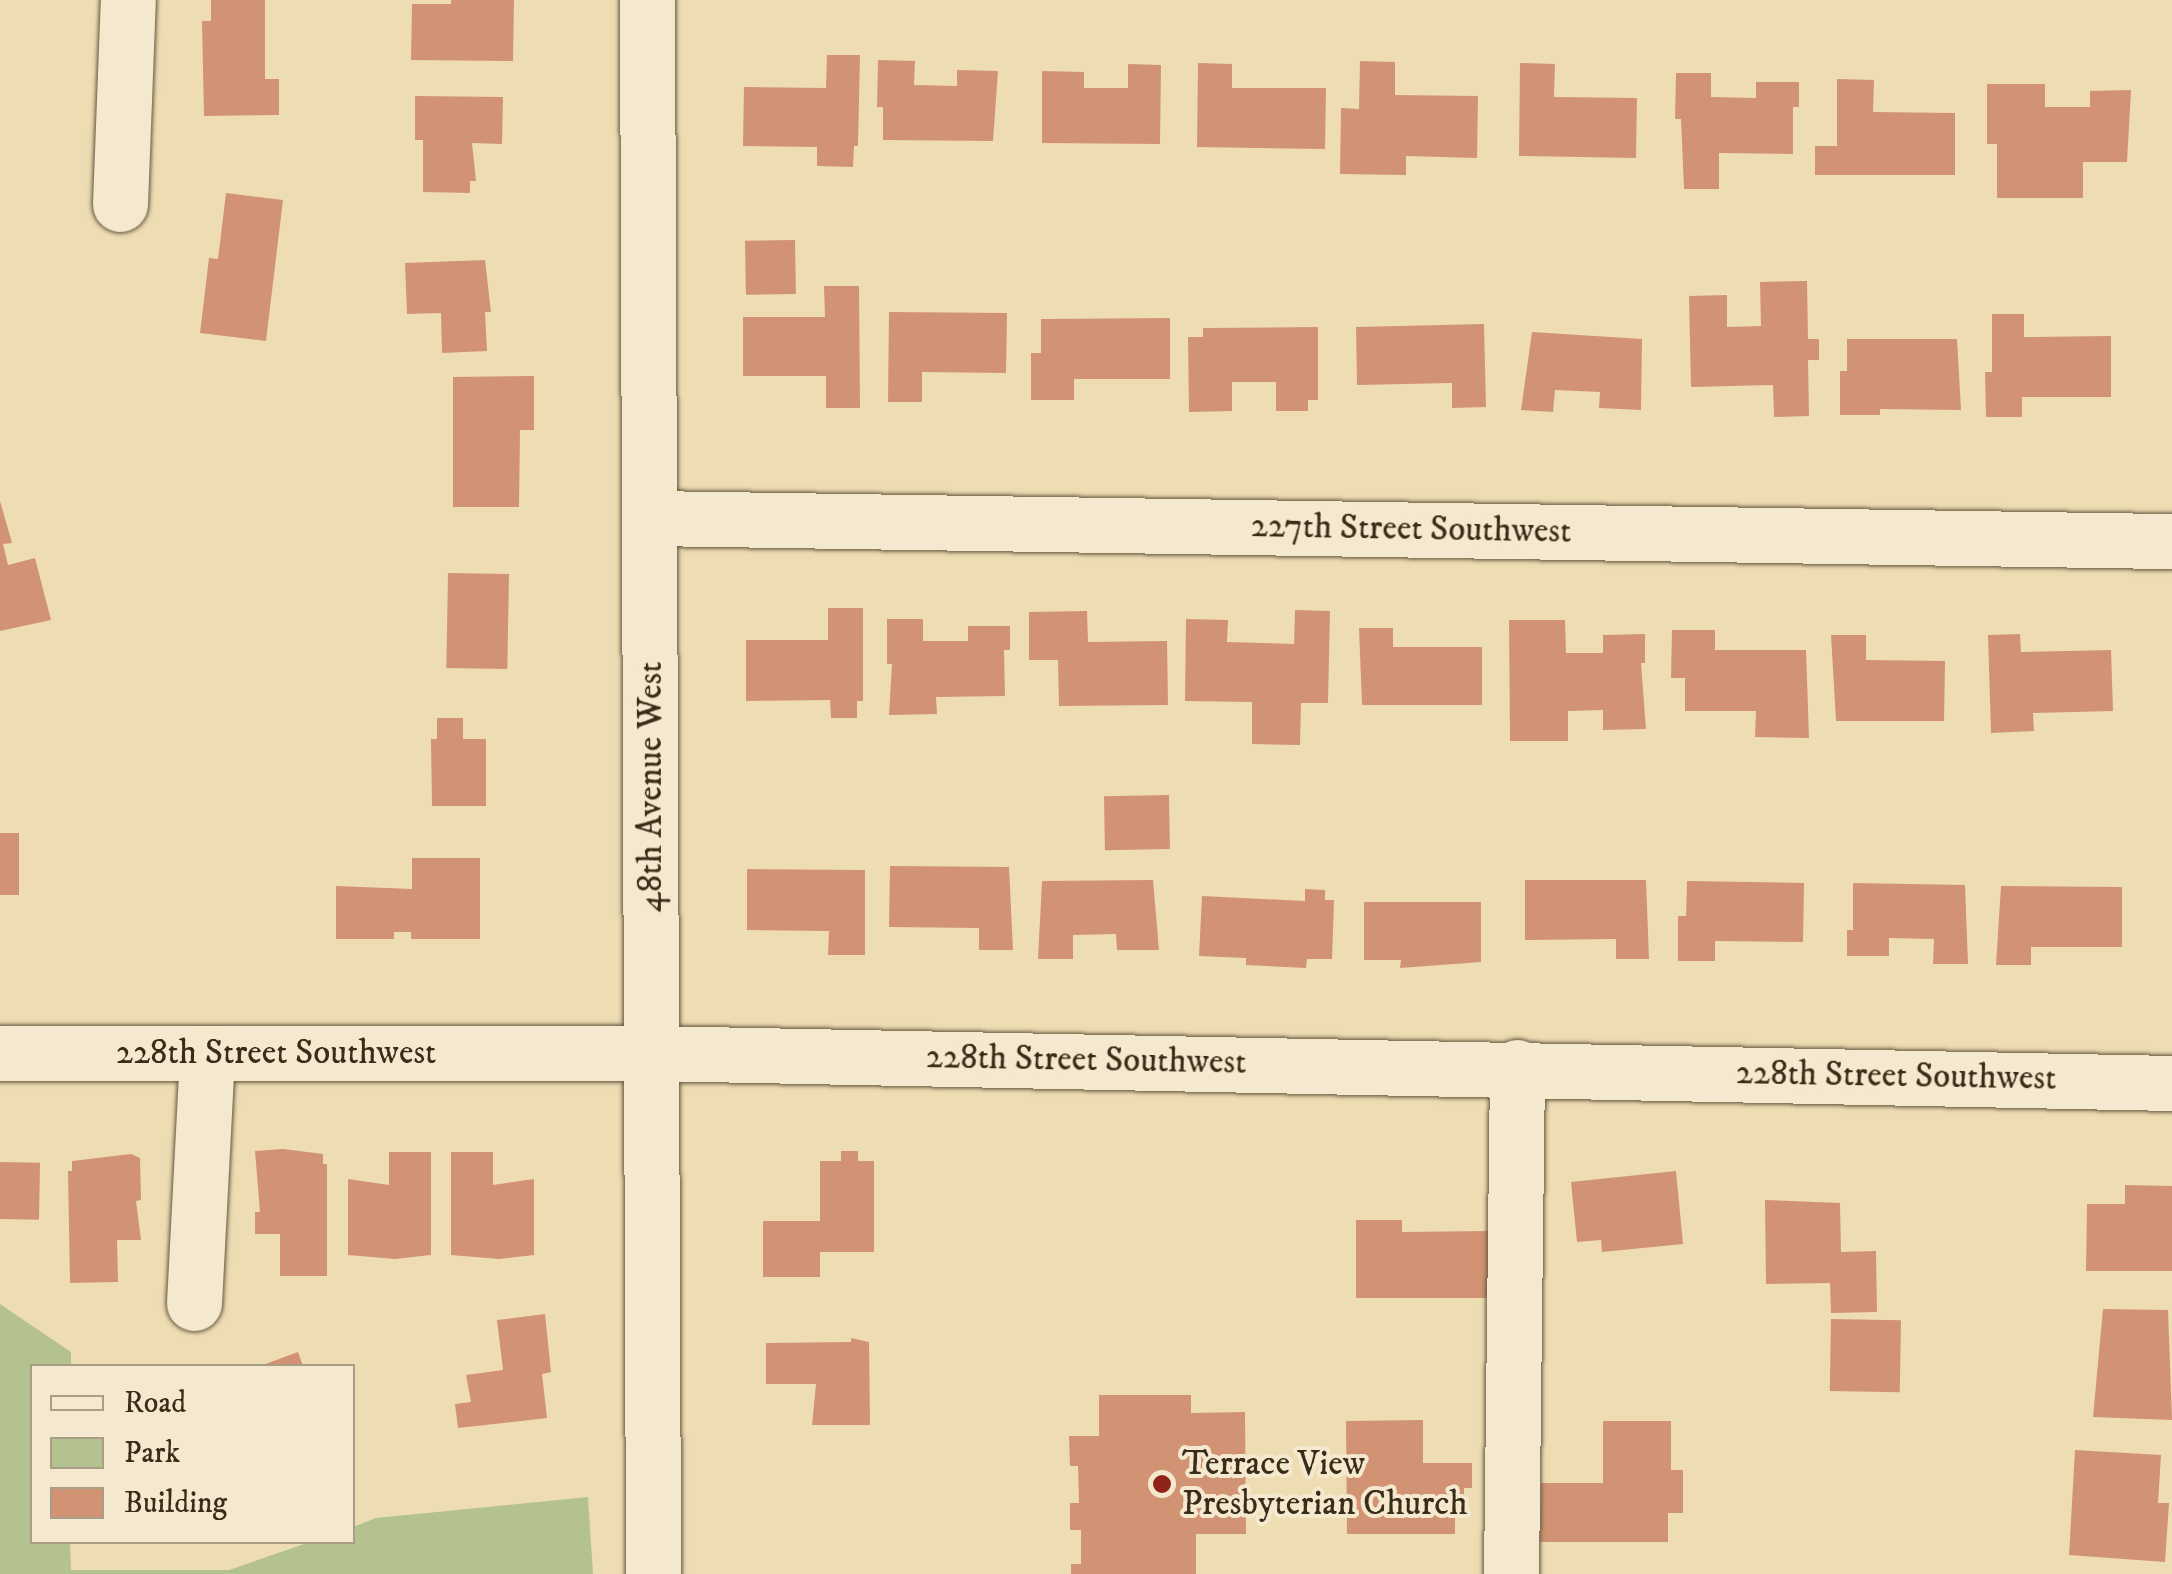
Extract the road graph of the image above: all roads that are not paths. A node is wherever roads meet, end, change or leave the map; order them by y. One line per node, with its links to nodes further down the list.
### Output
1 (128, 0): 3 (street)
2 (647, 0): 4 (street, 48th Avenue West)
3 (120, 204)
4 (650, 518): 5 (street, 227th Street Southwest); 8 (street, 48th Avenue West)
5 (2172, 541)
6 (0, 1053): 7 (street, 228th Street Southwest)
7 (207, 1053): 8 (street, 228th Street Southwest); 11 (street)
8 (652, 1053): 9 (street, 228th Street Southwest); 12 (street, 48th Avenue West)
9 (1517, 1067): 10 (street, 228th Street Southwest); 13 (street)
10 (2172, 1082)
11 (194, 1303)
12 (653, 1574)
13 (1511, 1574)

